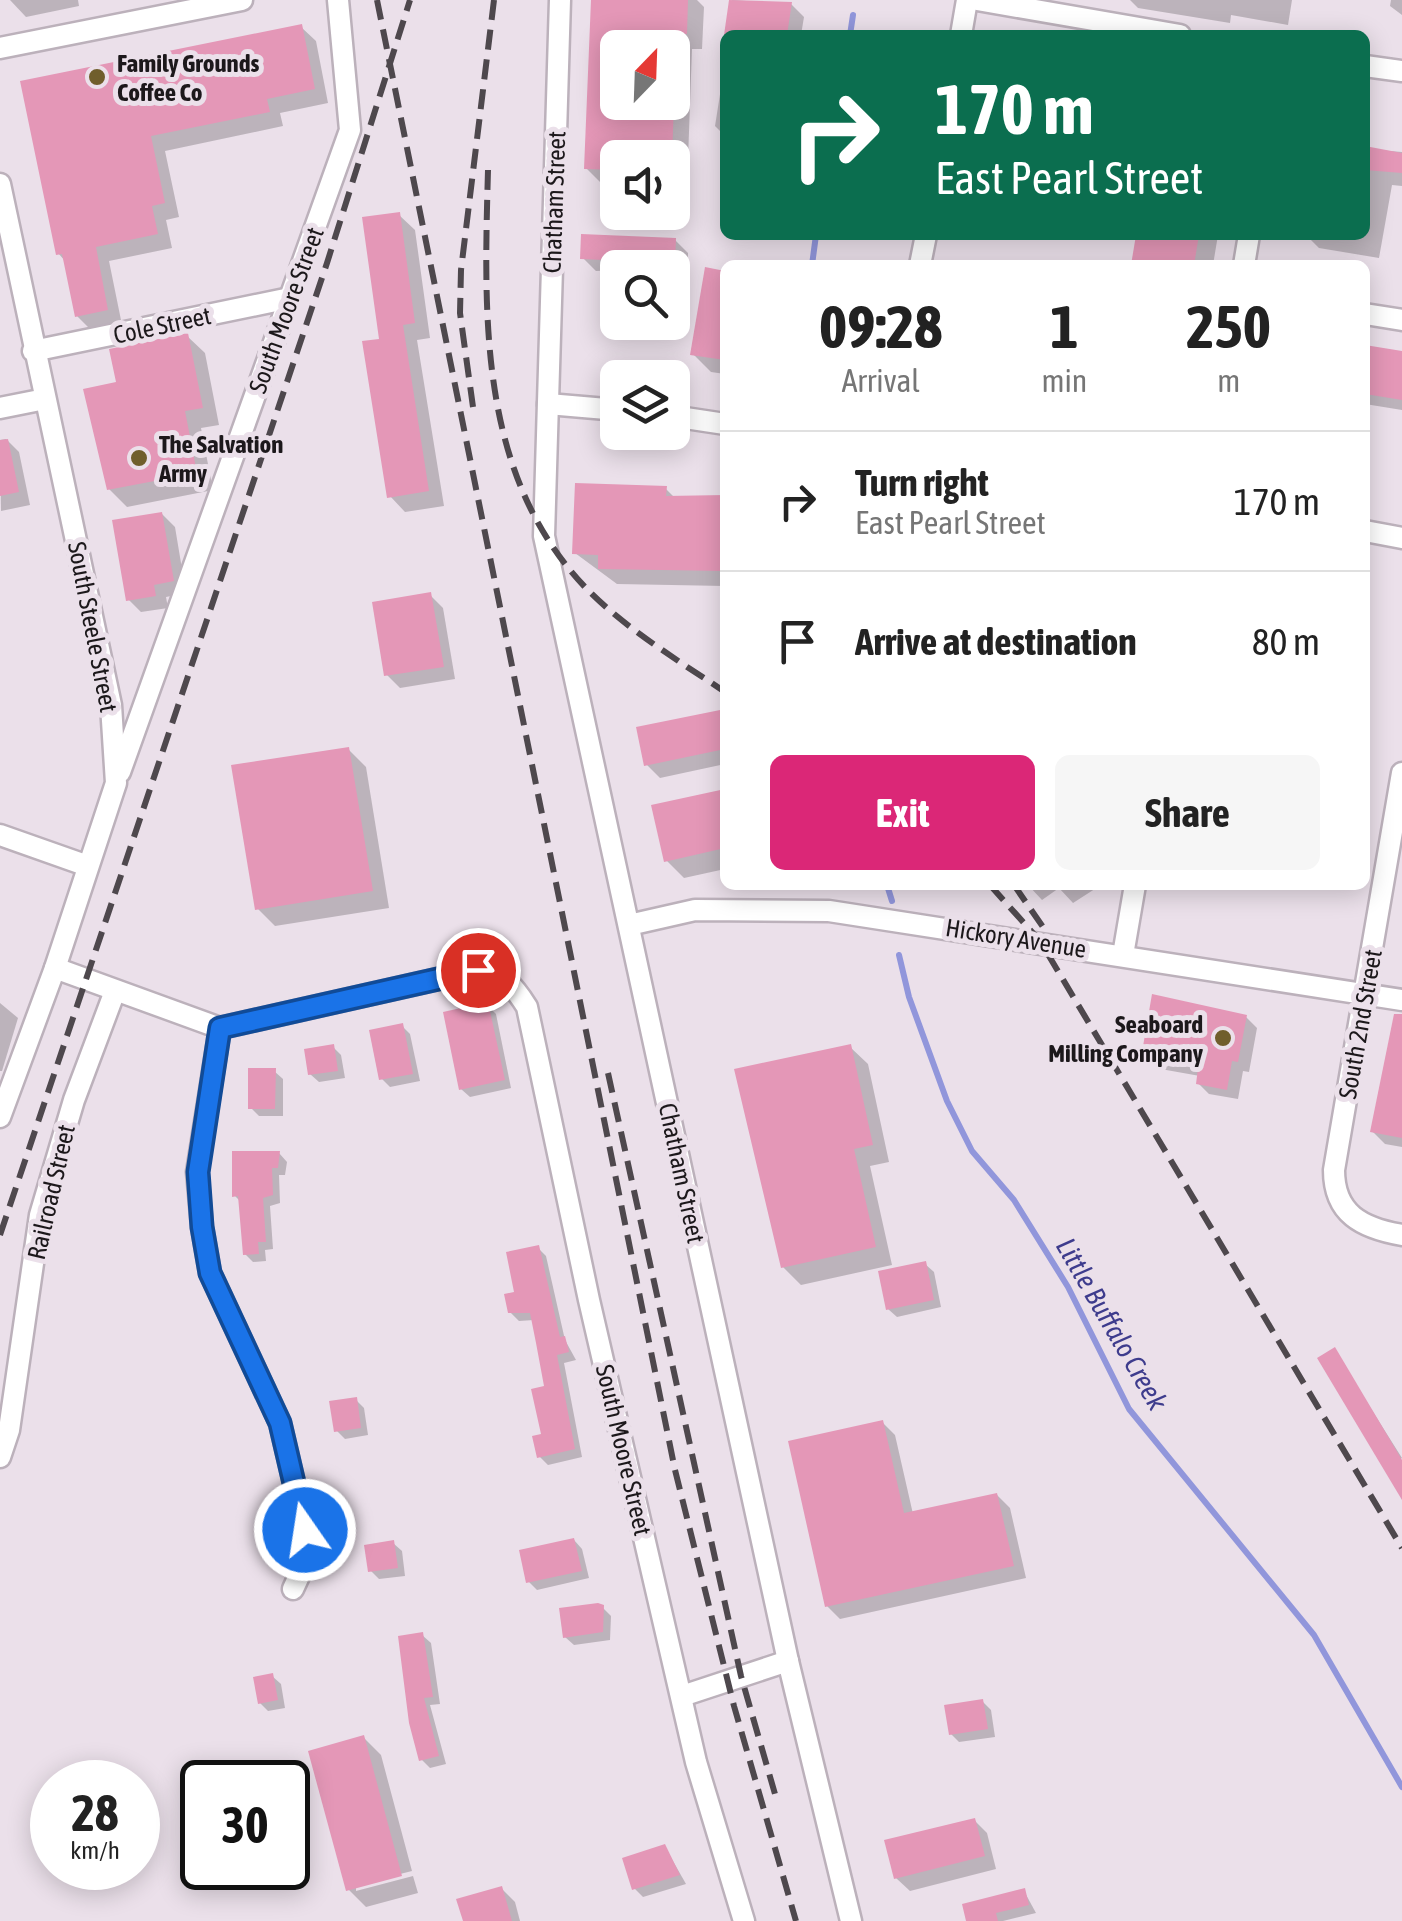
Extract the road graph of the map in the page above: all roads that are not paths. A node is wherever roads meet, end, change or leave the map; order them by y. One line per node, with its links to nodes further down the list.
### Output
1 (242, 0): 9 (street)
2 (338, 0): 13 (street, South Moore Street)
3 (560, 0): 20 (street, Chatham Street)
4 (967, 0): 7 (street)
5 (977, 0): 6 (street)
6 (1090, 8): 8 (street)
7 (962, 30)
8 (1163, 30)
9 (0, 48)
10 (1370, 67): 11 (street)
11 (1402, 71)
12 (0, 184): 16 (street, South Steele Street)
13 (290, 298): 16 (street, Cole Street); 26 (street, South Moore Street)
14 (1370, 315): 15 (street)
15 (1402, 320)
16 (33, 351): 17 (street, South Steele Street)
17 (46, 399): 18 (street); 26 (street, South Steele Street)
18 (0, 408)
19 (600, 411): 20 (street)
20 (548, 412): 30 (street, Chatham Street)
21 (690, 419): 22 (street)
22 (720, 423)
23 (1370, 532): 24 (street)
24 (1402, 538)
25 (1402, 772): 34 (street, South 2nd Street)
26 (116, 783): 28 (street, South Steele Street)
27 (0, 835): 28 (street)
28 (88, 866): 32 (street, South Steele Street)
29 (1134, 890): 31 (street)
30 (628, 925): 31 (street, Hickory Avenue); 41 (street, Chatham Street)
31 (1123, 955): 34 (street, Hickory Avenue)
32 (55, 968): 33 (street); 37 (street, South Steele Street)
33 (115, 992): 36 (street); 39 (street, Railroad Street)
34 (1366, 994): 35 (street, Hickory Avenue); 38 (street, South 2nd Street)
35 (1402, 1000)
36 (220, 1028): 40 (street); 42 (street, South Moore Street)
37 (0, 1118)
38 (1402, 1234)
39 (0, 1456)
40 (293, 1589)
41 (788, 1661): 42 (street); 44 (street, Chatham Street)
42 (682, 1696): 43 (street, South Moore Street)
43 (744, 1921)
44 (852, 1921)

